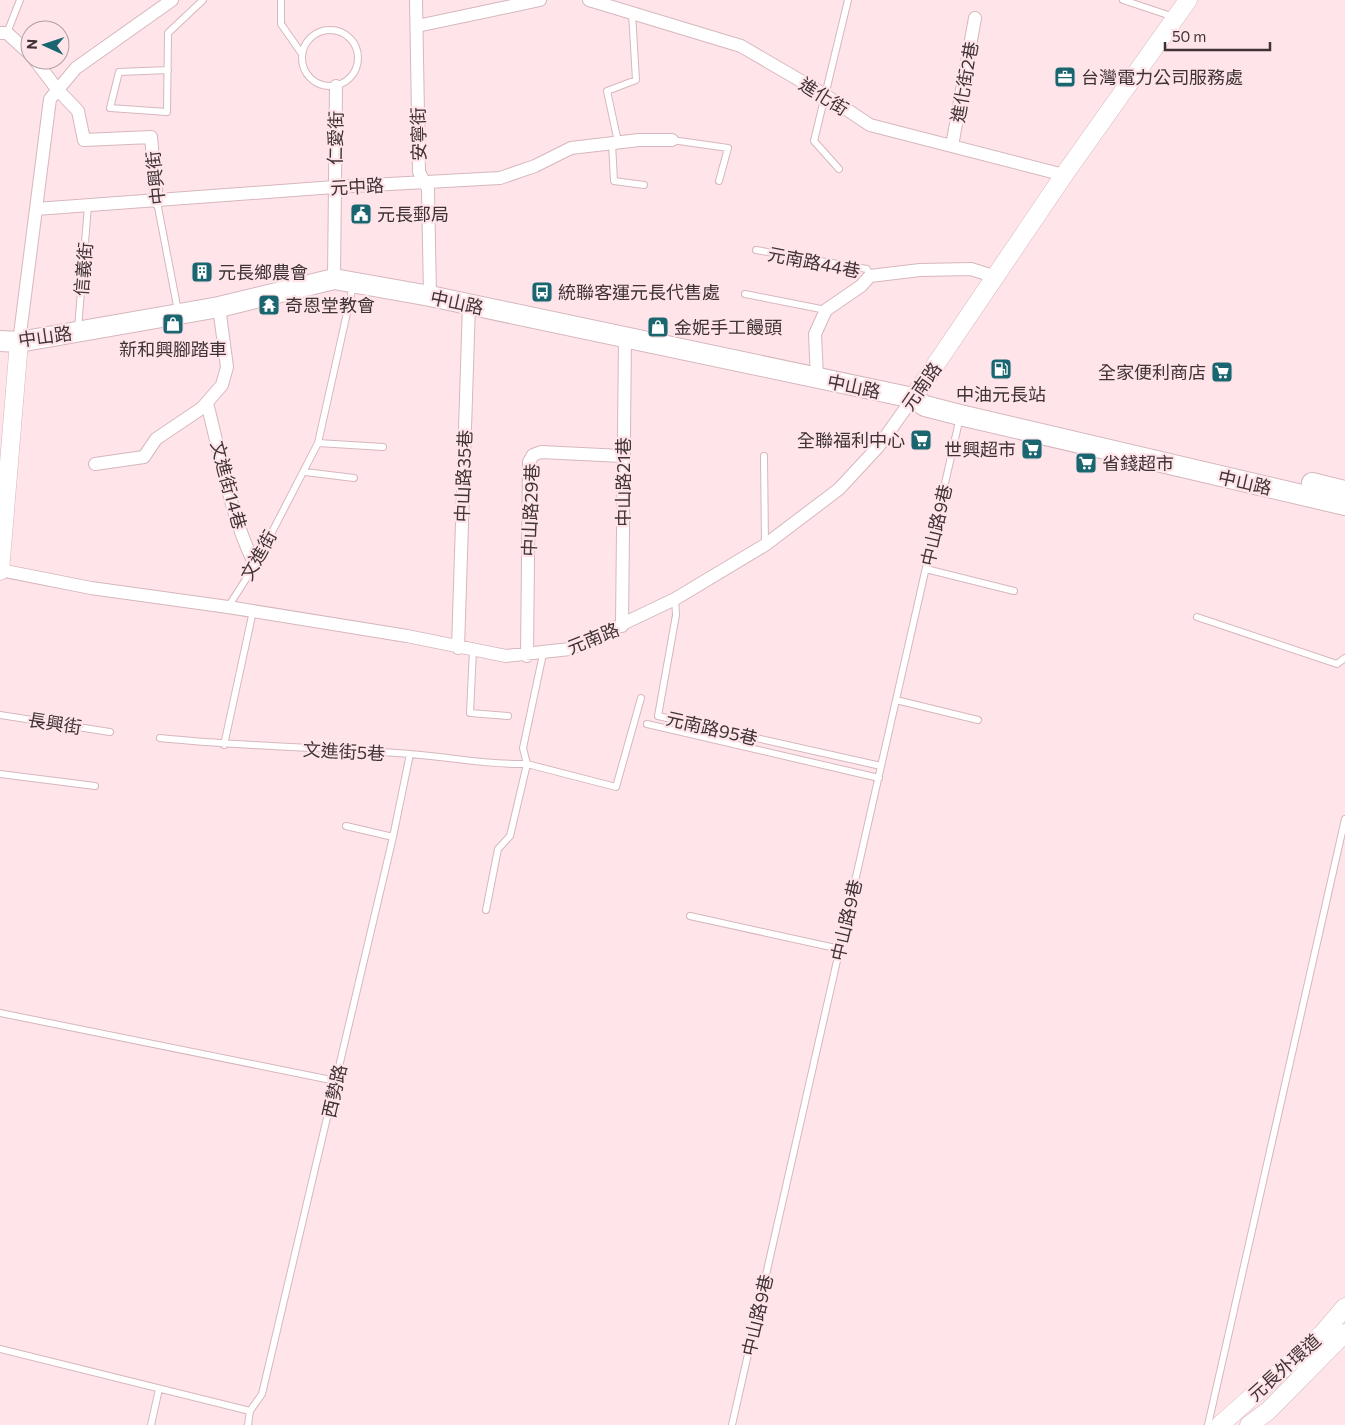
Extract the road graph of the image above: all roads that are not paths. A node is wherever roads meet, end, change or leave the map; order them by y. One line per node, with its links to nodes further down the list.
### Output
1 (20, 0): 15 (lane)
2 (172, 0): 21 (street)
3 (203, 0): 19 (lane)
4 (281, 0): 17 (lane)
5 (416, 0): 14 (street, 安寧街)
6 (540, 0): 14 (street)
7 (589, 0): 11 (street, 進化街)
8 (848, 0): 22 (lane)
9 (1123, 0): 12 (lane)
10 (1188, 0): 12 (street, 元南路)
11 (632, 13): 22 (street, 進化街); 24 (lane)
12 (1176, 17): 27 (street, 元南路)
13 (976, 18): 25 (street, 進化街2巷)
14 (417, 26): 29 (street, 安寧街)
15 (3, 33): 16 (street)
16 (20, 46)
17 (302, 54): 20 (lane); 20 (lane)
18 (43, 70): 21 (street, 中興街)
19 (168, 70): 19 (lane)
20 (336, 86): 31 (street, 仁愛街)
21 (57, 89): 32 (street, 中興街); 34 (street)
22 (825, 95): 25 (street, 進化街); 26 (lane)
23 (672, 140): 24 (street, 元中路); 28 (lane)
24 (615, 142): 29 (street, 元中路); 30 (lane)
25 (952, 146): 27 (street, 進化街)
26 (839, 169)
27 (1064, 175): 37 (street, 元南路)
28 (719, 181)
29 (424, 182): 31 (street, 元中路); 41 (street, 安寧街)
30 (644, 185)
31 (334, 187): 32 (street, 元中路); 38 (street, 仁愛街)
32 (157, 202): 33 (street, 元中路); 45 (lane, 中興街)
33 (88, 206): 34 (street, 元中路); 46 (lane, 信義街)
34 (36, 209): 48 (street)
35 (756, 250): 36 (lane, 元南路44巷)
36 (870, 276): 37 (street, 元南路44巷); 44 (street, 元南路44巷)
37 (996, 277): 50 (street, 元南路)
38 (334, 279): 39 (main road, 中山路); 43 (main road, 中山路)
39 (354, 283): 41 (main road, 中山路); 53 (lane, 文進街)
40 (744, 294): 44 (lane)
41 (430, 296): 42 (main road, 中山路)
42 (469, 304): 47 (main road, 中山路); 72 (street, 中山路35巷)
43 (218, 307): 45 (main road, 中山路); 51 (street)
44 (826, 310): 49 (street)
45 (178, 314): 46 (main road, 中山路)
46 (77, 332): 48 (main road, 中山路)
47 (625, 337): 49 (main road, 中山路); 55 (street, 中山路21巷)
48 (9, 341): 65 (street)
49 (817, 378): 50 (main road, 中山路)
50 (913, 398): 52 (main road, 中山路); 60 (main road, 中山路); 62 (street, 元南路)
51 (207, 402): 57 (street); 63 (street, 文進街14巷)
52 (960, 415): 61 (main road, 中山路); 64 (lane, 中山路9巷)
53 (318, 443): 54 (lane); 58 (lane, 文進街)
54 (383, 448)
55 (622, 456): 71 (street, 中山路21巷); 75 (street, 中山路29巷)
56 (764, 456): 62 (lane)
57 (94, 464)
58 (304, 472): 59 (lane); 63 (lane, 文進街)
59 (354, 478)
60 (1345, 491)
61 (1345, 505)
62 (765, 545): 67 (street, 元南路)
63 (255, 565): 68 (lane, 文進街)
64 (926, 569): 66 (lane); 78 (lane, 中山路9巷)
65 (0, 570): 68 (street)
66 (1014, 591)
67 (675, 599): 71 (street, 元南路); 88 (lane, 元南路95巷)
68 (228, 607): 69 (street)
69 (253, 611): 72 (street); 85 (lane)
70 (1197, 617): 76 (lane)
71 (622, 626): 74 (street, 元南路)
72 (458, 648): 73 (street, 元南路)
73 (473, 650): 75 (street, 元南路); 80 (lane)
74 (543, 654): 75 (street, 元南路); 87 (lane)
75 (527, 656)
76 (1345, 658)
77 (641, 698): 87 (lane, 文進街5巷)
78 (896, 700): 81 (lane); 88 (lane, 中山路9巷)
79 (0, 715): 83 (lane, 長興街)
80 (508, 716)
81 (978, 720)
82 (647, 724): 90 (lane)
83 (110, 732)
84 (160, 738): 85 (lane, 文進街5巷)
85 (224, 745): 86 (lane, 文進街5巷)
86 (410, 754): 87 (lane, 文進街5巷); 94 (lane, 西勢路)
87 (528, 764): 95 (lane)
88 (881, 766): 90 (lane, 中山路9巷)
89 (0, 774): 91 (lane)
90 (879, 778): 97 (lane, 中山路9巷)
91 (94, 786)
92 (1345, 819): 108 (lane)
93 (346, 826): 94 (lane)
94 (393, 837): 99 (lane, 西勢路)
95 (486, 910)
96 (690, 916): 97 (lane)
97 (840, 949): 107 (lane, 中山路9巷)
98 (0, 1013): 99 (lane)
99 (336, 1081): 104 (lane, 西勢路)
100 (1345, 1307): 109 (street, 元長外環道)
101 (1345, 1333): 110 (street, 元長外環道)
102 (0, 1349): 103 (lane)
103 (159, 1388): 104 (lane); 105 (lane)
104 (250, 1411): 106 (lane, 西勢路)
105 (151, 1425)
106 (248, 1425)
107 (732, 1425)
108 (1208, 1425)
109 (1220, 1425)
110 (1249, 1425)

